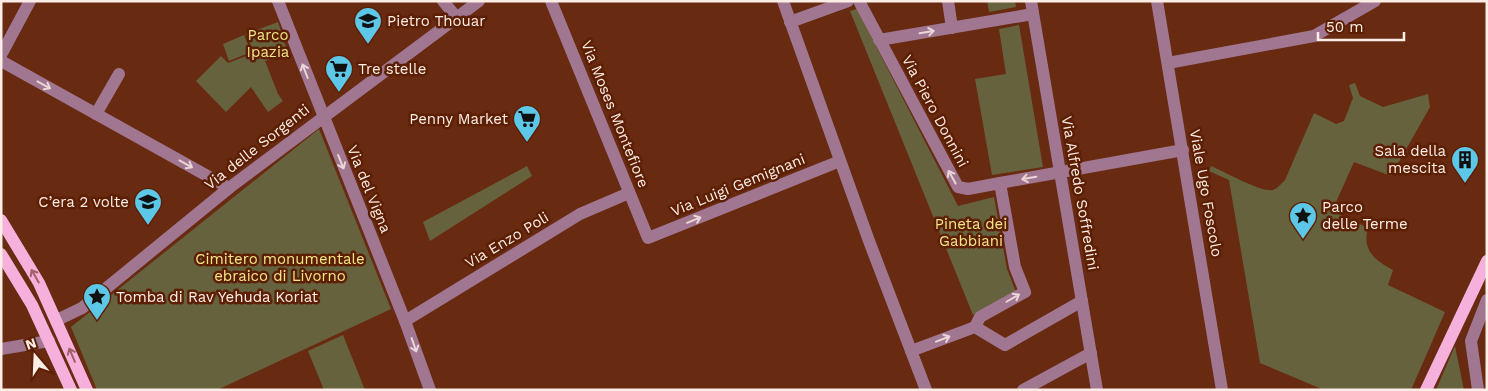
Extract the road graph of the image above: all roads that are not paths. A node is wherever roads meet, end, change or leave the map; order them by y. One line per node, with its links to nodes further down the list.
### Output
1 (30, 1): 17 (street)
2 (278, 1): 22 (street, Via del Vigna, one-way to 2)
3 (444, 1): 13 (street)
4 (479, 1): 13 (street, Via delle Sorgenti)
5 (551, 1): 28 (street, Via Moses Montefiore)
6 (783, 1): 14 (street)
7 (848, 1): 14 (street)
8 (860, 1): 16 (street, Via Piero Donnini)
9 (948, 1): 15 (street)
10 (1157, 1): 19 (street, Viale Ugo Foscolo)
11 (1376, 1): 19 (street)
12 (1032, 8): 15 (street, Via Piero Donnini); 25 (street, Via Alfredo Soffredini)
13 (457, 18): 22 (street, Via delle Sorgenti)
14 (790, 22): 24 (street)
15 (952, 28): 16 (street, Via Piero Donnini, one-way to 15)
16 (879, 40): 26 (street, Via Piero Donnini, one-way to 16)
17 (1, 55)
18 (1, 61): 21 (street, one-way to 21)
19 (1168, 63): 23 (street, Viale Ugo Foscolo)
20 (119, 74): 21 (street)
21 (96, 114): 27 (street, one-way to 27)
22 (322, 116): 27 (street, Via delle Sorgenti); 36 (street, Via del Vigna, one-way to 36)
23 (1183, 150): 25 (street); 48 (street, Viale Ugo Foscolo)
24 (840, 161): 30 (street, Via Luigi Gemignani, one-way to 24); 40 (street)
25 (1059, 172): 26 (street, one-way to 26); 34 (street, Via Alfredo Soffredini)
26 (1000, 183): 37 (street, one-way to 26)
27 (229, 188): 35 (street, Via delle Sorgenti)
28 (629, 193): 30 (street, Via Moses Montefiore); 36 (street, Via Enzo Poli)
29 (1, 220): 35 (main road, one-way to 29)
30 (648, 238)
31 (3, 258): 38 (main road)
32 (1487, 261): 49 (main road)
33 (1487, 300): 50 (street)
34 (1082, 301): 37 (street); 41 (street, Via Alfredo Soffredini)
35 (57, 320): 43 (main road, one-way to 35)
36 (405, 321): 44 (street, Via del Vigna, one-way to 44)
37 (975, 327): 40 (street, one-way to 37)
38 (49, 341): 39 (street); 42 (main road)
39 (1, 349)
40 (911, 351): 45 (street)
41 (1091, 353): 46 (street); 47 (street, Via Alfredo Soffredini)
42 (71, 390)
43 (86, 390)
44 (430, 390)
45 (926, 390)
46 (1024, 390)
47 (1096, 390)
48 (1222, 390)
49 (1426, 390)
50 (1478, 390)

